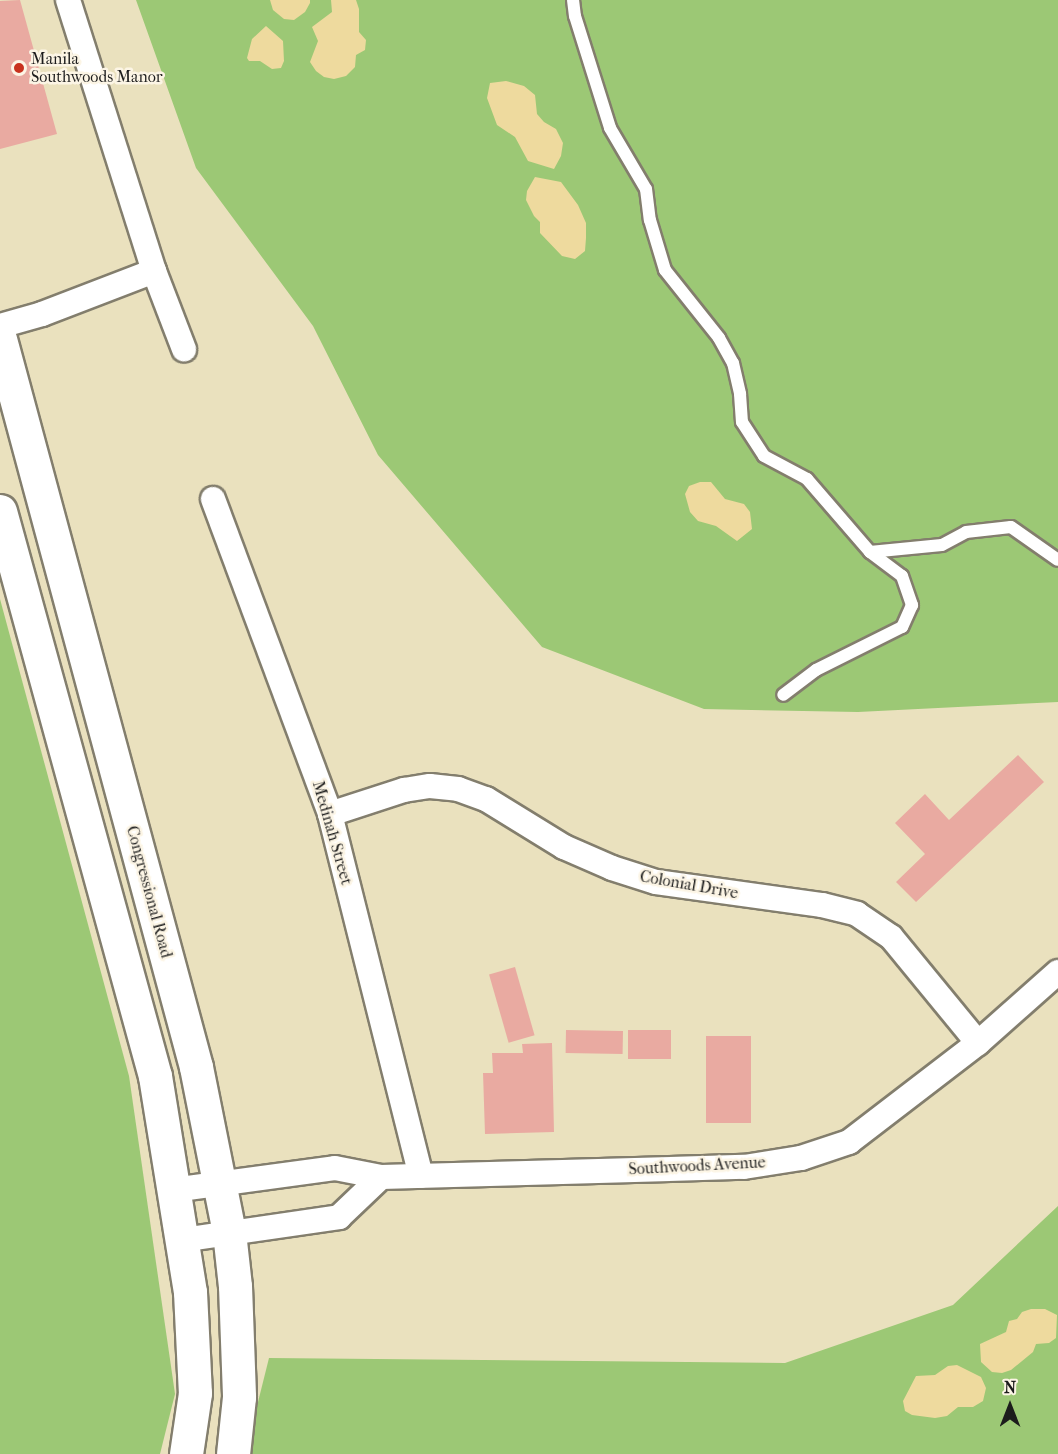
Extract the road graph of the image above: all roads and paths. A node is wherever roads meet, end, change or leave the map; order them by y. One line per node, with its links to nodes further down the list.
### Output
1 (68, 0): 3 (street)
2 (573, 0): 9 (lane)
3 (154, 271): 4 (street); 6 (street)
4 (0, 326)
5 (0, 339): 17 (main road, Congressional Road)
6 (184, 349)
7 (213, 499): 12 (street, Medinah Street)
8 (0, 511): 18 (main road)
9 (870, 552): 10 (lane); 11 (lane)
10 (1058, 560)
11 (783, 695)
12 (330, 814): 14 (street, Colonial Drive); 15 (street, Medinah Street)
13 (1058, 972): 14 (street, Southwoods Avenue)
14 (978, 1043): 15 (street, Southwoods Avenue)
15 (421, 1176): 16 (street, Southwoods Avenue)
16 (381, 1177): 17 (street, Southwoods Avenue); 19 (street)
17 (219, 1182): 18 (street, Southwoods Avenue); 19 (main road, Congressional Road)
18 (173, 1190): 20 (main road)
19 (229, 1232): 20 (street); 22 (main road, Congressional Road)
20 (182, 1240): 21 (main road)
21 (186, 1454)
22 (233, 1454)

